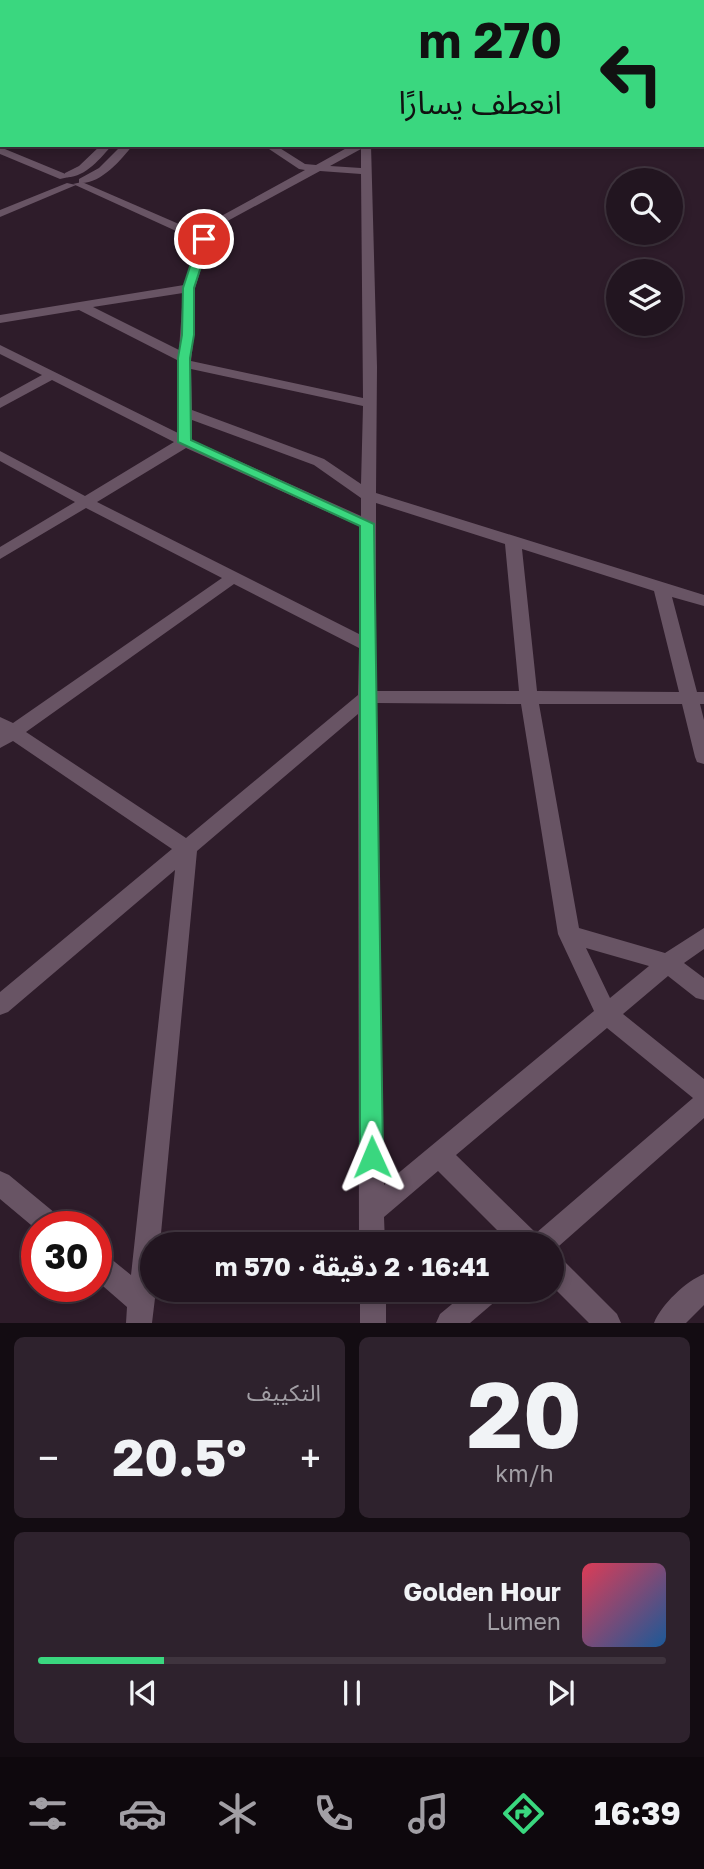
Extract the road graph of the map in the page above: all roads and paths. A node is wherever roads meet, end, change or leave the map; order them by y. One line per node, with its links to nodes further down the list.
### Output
1 (105, 147): 9 (street)
2 (126, 147): 9 (street)
3 (271, 147): 7 (street)
4 (359, 147): 7 (street)
5 (363, 147): 8 (street)
6 (0, 150): 9 (street)
7 (316, 169): 8 (street); 12 (street)
8 (366, 171): 19 (street)
9 (71, 181): 10 (street); 11 (street); 12 (street)
10 (0, 204)
11 (0, 214)
12 (204, 239): 13 (street)
13 (189, 288): 14 (street); 17 (street)
14 (81, 306): 15 (street); 17 (street)
15 (0, 319)
16 (0, 349): 18 (street)
17 (185, 361): 19 (street); 21 (street)
18 (52, 375): 20 (street); 22 (street)
19 (369, 403): 24 (street)
20 (0, 404)
21 (186, 413): 22 (street); 24 (street)
22 (185, 442): 25 (street); 26 (street)
23 (0, 455): 25 (street)
24 (367, 495): 26 (street); 27 (street)
25 (85, 504): 28 (street); 29 (street)
26 (367, 524): 32 (street)
27 (513, 541): 30 (street); 34 (street)
28 (0, 554)
29 (235, 576): 32 (street); 36 (street)
30 (662, 588): 31 (street); 35 (street)
31 (704, 601)
32 (367, 645): 33 (street)
33 (367, 697): 34 (street); 38 (street); 50 (street)
34 (529, 697): 35 (street); 39 (street)
35 (696, 698): 37 (street)
36 (4, 732): 38 (street)
37 (704, 757)
38 (187, 849): 43 (street); 59 (street)
39 (569, 934): 41 (street); 44 (street)
40 (704, 937): 41 (street)
41 (668, 963): 42 (street); 44 (street)
42 (704, 991)
43 (0, 1005)
44 (607, 1014): 45 (street); 47 (street)
45 (704, 1093)
46 (704, 1103): 53 (street)
47 (439, 1155): 50 (street); 52 (street)
48 (0, 1183): 49 (street)
49 (33, 1211)
50 (372, 1211): 51 (street)
51 (372, 1232)
52 (517, 1232)
53 (556, 1232)
54 (564, 1279): 62 (street)
55 (112, 1281): 59 (street)
56 (704, 1287): 63 (street)
57 (373, 1302): 60 (street)
58 (474, 1302): 61 (street)
59 (139, 1312)
60 (373, 1323)
61 (449, 1323)
62 (608, 1323)
63 (667, 1323)

